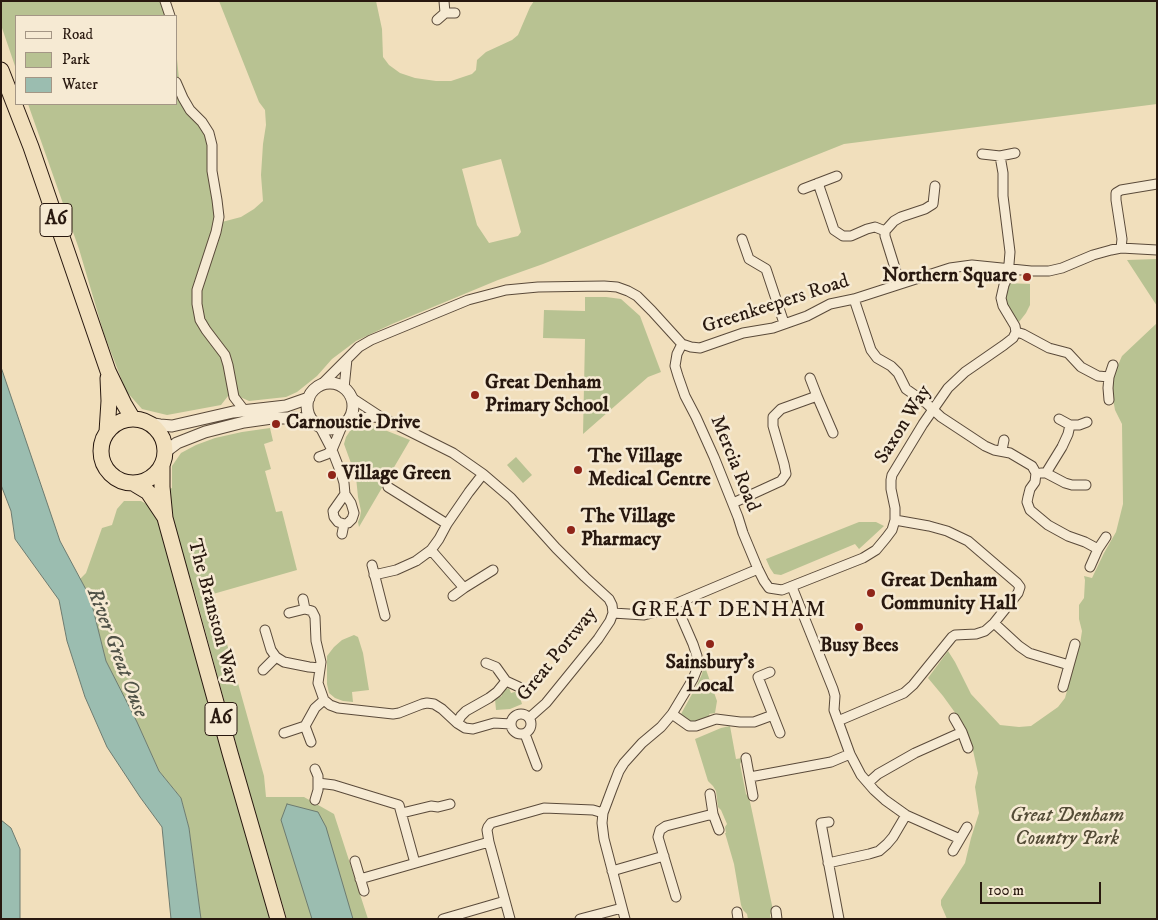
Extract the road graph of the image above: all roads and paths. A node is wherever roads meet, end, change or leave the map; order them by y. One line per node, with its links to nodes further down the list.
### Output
1 (165, 1): 5 (street)
2 (444, 1): 4 (street)
3 (455, 13): 4 (street)
4 (445, 14): 6 (street)
5 (170, 15)
6 (437, 20)
7 (1, 70): 29 (highway, A6)
8 (178, 87): 35 (street)
9 (1015, 153): 11 (street)
10 (982, 154): 11 (street)
11 (1000, 156): 21 (street)
12 (837, 176): 13 (street)
13 (818, 183): 16 (street); 17 (street)
14 (1157, 184): 19 (street)
15 (935, 186): 17 (street)
16 (803, 189)
17 (885, 231): 22 (street)
18 (742, 239): 24 (street)
19 (1121, 248): 20 (street, Greenkeepers Road); 21 (street, Greenkeepers Road)
20 (1157, 250)
21 (1009, 269): 22 (street, Greenkeepers Road); 25 (street)
22 (900, 284): 23 (street, Greenkeepers Road)
23 (854, 299): 24 (street, Greenkeepers Road); 40 (street)
24 (784, 324): 26 (street, Greenkeepers Road)
25 (1016, 332): 31 (street); 40 (street, Saxon Way)
26 (682, 344): 27 (street, Greenkeepers Road); 64 (street, Mercia Road)
27 (348, 359): 32 (street, Greenkeepers Road); 33 (street)
28 (1113, 365): 31 (street)
29 (108, 371): 44 (highway, A6); 49 (highway, A6)
30 (810, 378): 34 (street)
31 (1109, 378): 38 (street)
32 (321, 385): 33 (street); 36 (street)
33 (344, 388): 37 (street)
34 (817, 396): 50 (street); 64 (street)
35 (234, 397): 39 (street); 41 (street)
36 (309, 398): 39 (street); 47 (street)
37 (352, 398): 42 (street); 45 (street)
38 (1109, 400)
39 (244, 410): 41 (street)
40 (933, 410): 53 (street); 67 (street, Saxon Way)
41 (226, 413): 44 (street)
42 (381, 417): 45 (street); 58 (street)
43 (1059, 419): 48 (street)
44 (141, 421): 49 (highway); 54 (highway)
45 (346, 422): 47 (street); 52 (street)
46 (1086, 422): 48 (street)
47 (316, 423): 52 (street); 54 (street)
48 (1070, 425): 57 (street)
49 (106, 432): 59 (highway)
50 (833, 433)
51 (1004, 440): 53 (street)
52 (332, 450): 55 (street); 62 (street)
53 (1002, 450): 56 (street)
54 (163, 458): 59 (highway); 66 (highway, The Branston Way / A6)
55 (319, 458)
56 (1036, 473): 57 (street); 72 (street)
57 (1046, 473): 60 (street)
58 (483, 474): 69 (street); 86 (street)
59 (133, 483): 66 (highway, The Branston Way / A6)
60 (1086, 486)
61 (388, 487): 63 (street)
62 (345, 494): 68 (street); 68 (street)
63 (402, 497): 65 (street); 69 (street)
64 (733, 503): 76 (street, Mercia Road)
65 (397, 505)
66 (165, 518): 146 (highway, The Branston Way / A6)
67 (895, 520): 79 (street); 88 (street)
68 (344, 524): 70 (street)
69 (447, 524): 73 (street)
70 (342, 534)
71 (1106, 537): 72 (street)
72 (1098, 549): 75 (street)
73 (431, 550): 78 (street); 80 (street)
74 (372, 565): 78 (street)
75 (1090, 567)
76 (758, 569): 79 (street); 83 (street)
77 (493, 570): 80 (street)
78 (374, 575): 87 (street)
79 (792, 587): 105 (street)
80 (464, 588): 81 (street)
81 (453, 596)
82 (303, 599): 84 (street)
83 (676, 605): 86 (street); 101 (street)
84 (305, 609): 85 (street); 94 (street)
85 (288, 613)
86 (613, 613): 103 (street, Great Portway)
87 (385, 616)
88 (994, 624): 93 (street); 105 (street)
89 (265, 630): 91 (street)
90 (1075, 644): 93 (street)
91 (276, 657): 94 (street); 95 (street)
92 (486, 662): 97 (street)
93 (1069, 665): 99 (street)
94 (320, 668): 100 (street)
95 (263, 670)
96 (770, 672): 102 (street)
97 (506, 681): 98 (street); 106 (street)
98 (519, 687)
99 (1063, 688)
100 (324, 700): 106 (street); 108 (street)
101 (672, 714): 102 (street); 127 (street)
102 (773, 715): 111 (street)
103 (529, 718): 107 (street); 112 (street)
104 (954, 718): 109 (street)
105 (838, 721): 115 (street)
106 (457, 723): 107 (street, Great Portway)
107 (511, 724): 112 (street)
108 (305, 726): 110 (street); 113 (street)
109 (962, 732): 114 (street); 121 (street)
110 (284, 733)
111 (780, 733)
112 (525, 734): 117 (street)
113 (311, 742)
114 (968, 748)
115 (850, 754): 119 (street); 121 (street)
116 (746, 758): 119 (street)
117 (537, 766)
118 (315, 769): 120 (street)
119 (750, 777): 123 (street)
120 (318, 783): 124 (street); 126 (street)
121 (868, 783): 129 (street)
122 (710, 794): 128 (street)
123 (753, 796)
124 (315, 800)
125 (450, 804): 126 (street)
126 (402, 813): 138 (street)
127 (603, 813): 134 (street); 140 (street)
128 (714, 814): 132 (street); 136 (street)
129 (906, 815): 133 (street); 139 (street)
130 (829, 822): 139 (street)
131 (967, 827): 133 (street)
132 (719, 830)
133 (960, 839): 135 (street)
134 (489, 842): 138 (street); 144 (street)
135 (953, 851)
136 (664, 856): 140 (street); 143 (street)
137 (355, 861): 141 (street)
138 (415, 863): 141 (street)
139 (828, 863): 151 (street)
140 (612, 871): 145 (street)
141 (360, 879): 142 (street)
142 (364, 891)
143 (676, 897)
144 (505, 901): 147 (street); 148 (street)
145 (622, 908): 149 (street); 150 (street)
146 (278, 919)
147 (443, 919)
148 (510, 919)
149 (580, 919)
150 (625, 919)
151 (839, 919)

